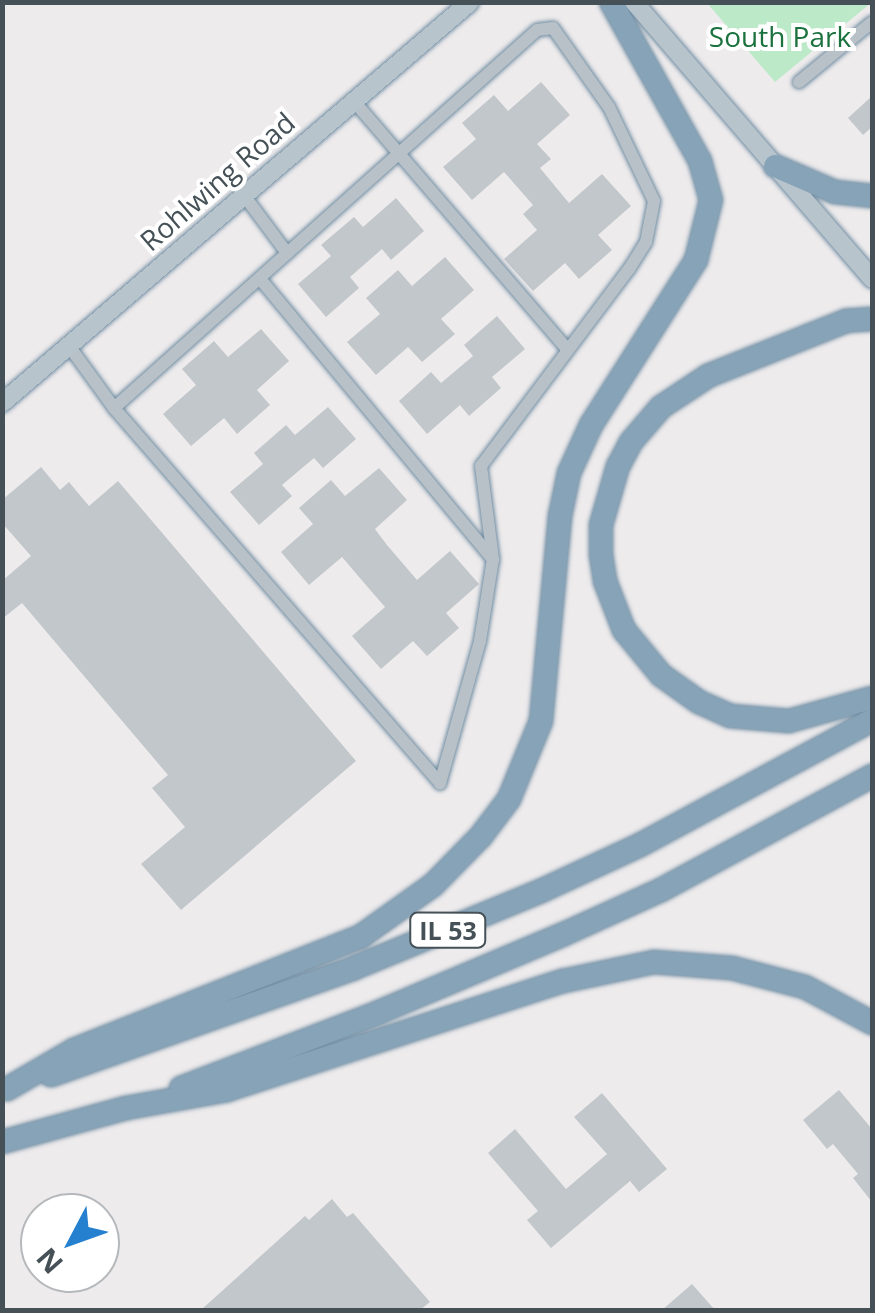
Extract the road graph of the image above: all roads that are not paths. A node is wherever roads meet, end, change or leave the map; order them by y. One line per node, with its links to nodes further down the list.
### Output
1 (470, 2): 6 (main road, Rohlwing Road)
2 (610, 2): 24 (highway)
3 (634, 2): 8 (main road)
4 (872, 22): 5 (street)
5 (798, 82)
6 (352, 100): 7 (street); 9 (main road, Rohlwing Road)
7 (396, 156): 11 (street); 16 (street); 16 (street)
8 (775, 166): 10 (highway); 12 (main road)
9 (243, 194): 11 (street); 15 (main road, Rohlwing Road)
10 (872, 196)
11 (286, 254): 13 (street)
12 (872, 279)
13 (261, 280): 18 (street); 19 (street)
14 (872, 319): 20 (highway)
15 (70, 346): 17 (main road, Rohlwing Road); 18 (street)
16 (568, 350): 19 (street)
17 (2, 403)
18 (114, 408): 19 (street)
19 (494, 559)
20 (872, 698)
21 (872, 720): 24 (highway, IL 53)
22 (872, 776): 25 (highway, IL 53)
23 (872, 1024): 25 (highway)
24 (5, 1090)
25 (126, 1108): 26 (highway, IL 53)
26 (2, 1142)

